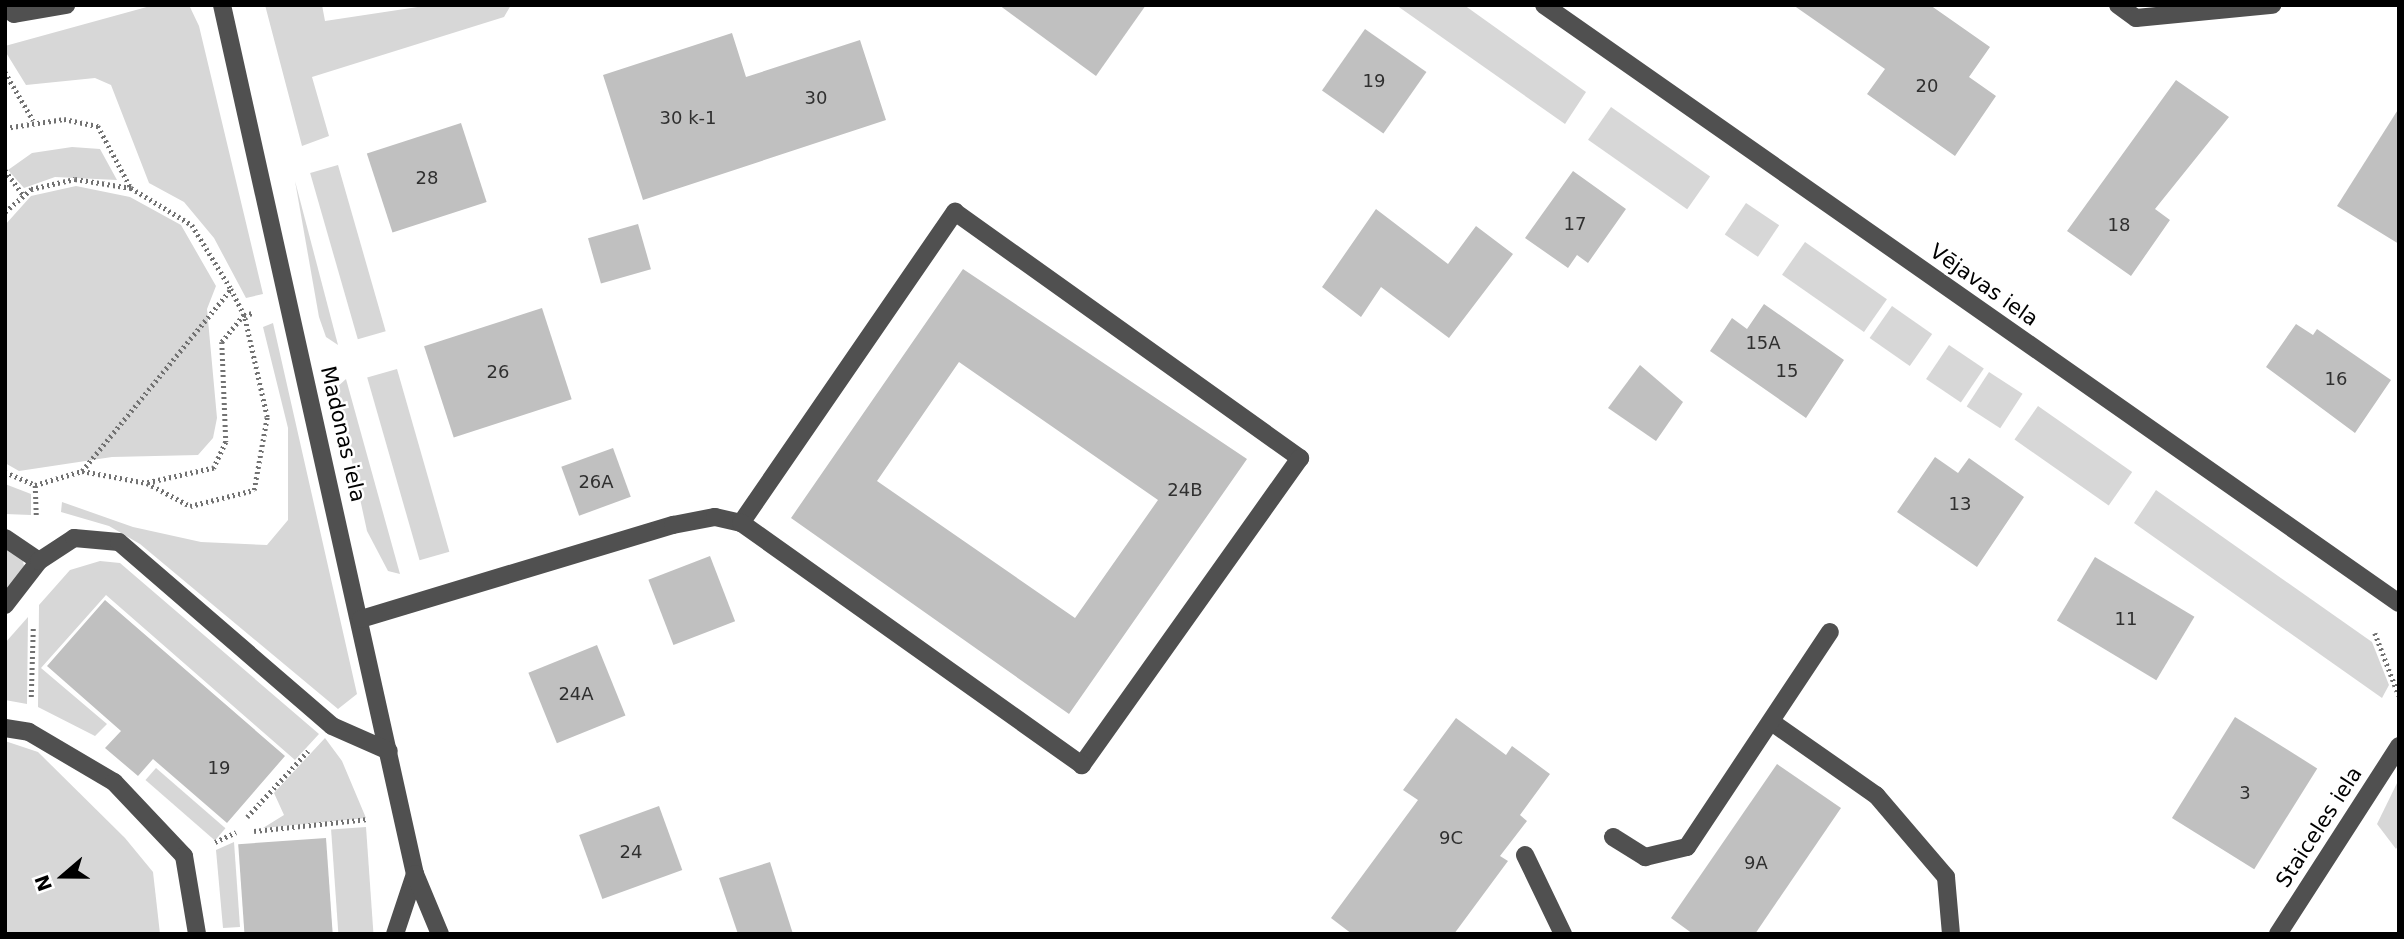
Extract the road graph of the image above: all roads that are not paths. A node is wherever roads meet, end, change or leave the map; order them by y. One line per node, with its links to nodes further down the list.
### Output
1 (66, 5): 6 (street)
2 (222, 5): 12 (street, Madonas iela)
3 (1544, 5): 10 (street, Vējavas iela)
4 (2118, 5): 5 (street)
5 (2272, 5)
6 (8, 13)
7 (741, 523): 7 (street); 12 (street)
8 (5, 538): 9 (street)
9 (37, 564): 11 (street); 17 (street)
10 (2399, 603)
11 (5, 605)
12 (361, 619): 17 (street, Madonas iela)
13 (1830, 632): 14 (street)
14 (1773, 723): 18 (street); 25 (street)
15 (5, 728): 21 (street)
16 (2399, 746): 26 (street, Staiceles iela)
17 (389, 751): 20 (street, Madonas iela)
18 (1613, 837)
19 (1525, 855): 24 (street)
20 (415, 874): 22 (street); 23 (street, Madonas iela)
21 (197, 934)
22 (395, 934)
23 (440, 934)
24 (1563, 934)
25 (1951, 934)
26 (2278, 934)

